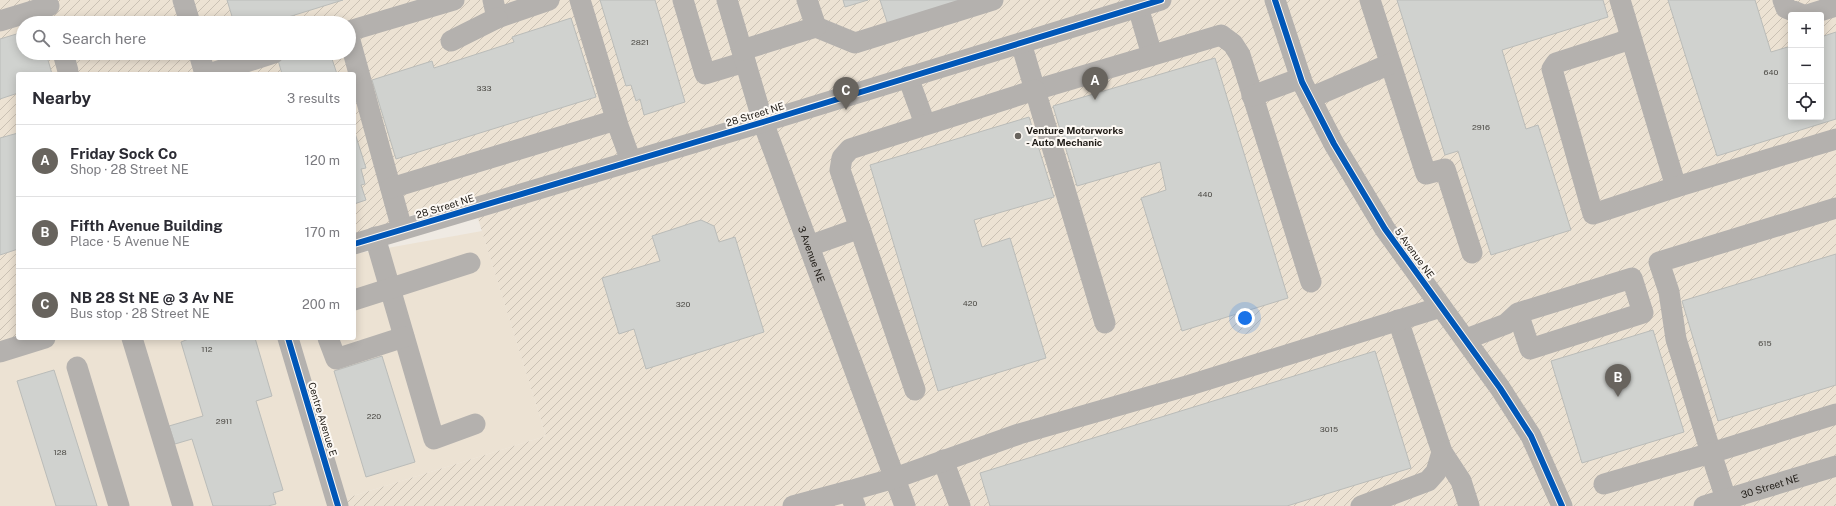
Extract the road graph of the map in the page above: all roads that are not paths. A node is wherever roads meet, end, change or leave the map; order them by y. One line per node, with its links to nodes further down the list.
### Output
1 (183, 0): 21 (street)
2 (454, 0): 25 (street)
3 (549, 0): 16 (street)
4 (580, 0): 43 (street)
5 (683, 0): 30 (street)
6 (727, 0): 30 (street, 3 Avenue NE)
7 (807, 0): 24 (street)
8 (993, 0): 24 (street)
9 (1161, 0): 15 (street, 28 Street NE)
10 (1275, 0): 39 (street, 5 Avenue NE)
11 (1370, 0): 34 (street)
12 (1620, 0): 26 (street)
13 (1784, 0): 18 (street)
14 (1836, 6): 19 (street)
15 (1138, 7): 28 (street, 28 Street NE); 29 (street)
16 (495, 9): 27 (street)
17 (50, 10): 20 (street)
18 (1796, 12)
19 (1817, 12)
20 (23, 16)
21 (188, 16)
22 (16, 17): 23 (street)
23 (0, 21)
24 (816, 27): 30 (street)
25 (356, 29)
26 (1631, 39): 48 (street); 48 (street)
27 (452, 41)
28 (1021, 43): 38 (street, 28 Street NE); 40 (street)
29 (1152, 55): 40 (street); 41 (street)
30 (743, 56): 44 (street, 3 Avenue NE)
31 (201, 60): 36 (street)
32 (264, 60): 35 (street)
33 (355, 60): 49 (street)
34 (1390, 64): 42 (street); 56 (street)
35 (255, 67): 37 (street)
36 (204, 72)
37 (222, 72)
38 (908, 78): 44 (street, 28 Street NE); 45 (street)
39 (1301, 78): 41 (street); 42 (street, 5 Avenue NE)
40 (1035, 90): 45 (street); 64 (street)
41 (1252, 96): 58 (street)
42 (1310, 98): 61 (street, 5 Avenue NE)
43 (617, 122): 47 (street); 49 (street)
44 (763, 122): 47 (street, 28 Street NE); 55 (street, 3 Avenue NE)
45 (925, 124): 51 (street)
46 (1836, 140): 48 (street)
47 (631, 161): 52 (street, 28 Street NE)
48 (1676, 187)
49 (390, 188): 52 (street)
50 (1836, 208): 77 (street)
51 (860, 228): 55 (street); 73 (street)
52 (402, 229): 53 (street, 28 Street NE)
53 (375, 237): 54 (street, 28 Street NE); 59 (street)
54 (356, 243)
55 (809, 246): 80 (street, 3 Avenue NE)
56 (1472, 253)
57 (470, 263): 59 (street)
58 (1311, 282)
59 (390, 289): 60 (street); 65 (street)
60 (356, 299)
61 (1441, 306): 63 (street); 66 (street, 5 Avenue NE)
62 (1518, 313): 62 (street); 66 (street)
63 (1398, 320): 76 (street); 78 (street)
64 (1106, 323)
65 (404, 337): 70 (street); 75 (street)
66 (1466, 339): 92 (street, 5 Avenue NE)
67 (39, 340): 71 (street)
68 (133, 340): 85 (street)
69 (289, 340): 86 (street, Centre Avenue E)
70 (329, 340)
71 (0, 352)
72 (77, 367): 84 (street)
73 (915, 390)
74 (1836, 414): 77 (street)
75 (475, 424)
76 (1442, 452): 90 (street); 91 (street)
77 (1711, 453): 81 (street); 83 (street)
78 (943, 460): 80 (street); 89 (street)
79 (1836, 466): 83 (street, 30 Street NE)
80 (895, 478): 82 (street); 88 (street, 3 Avenue NE)
81 (1604, 484)
82 (852, 498): 87 (street)
83 (1726, 499): 93 (street, 30 Street NE)
84 (119, 506)
85 (183, 506)
86 (338, 506)
87 (793, 506)
88 (905, 506)
89 (960, 506)
90 (1361, 506)
91 (1469, 506)
92 (1562, 506)
93 (1704, 506)

